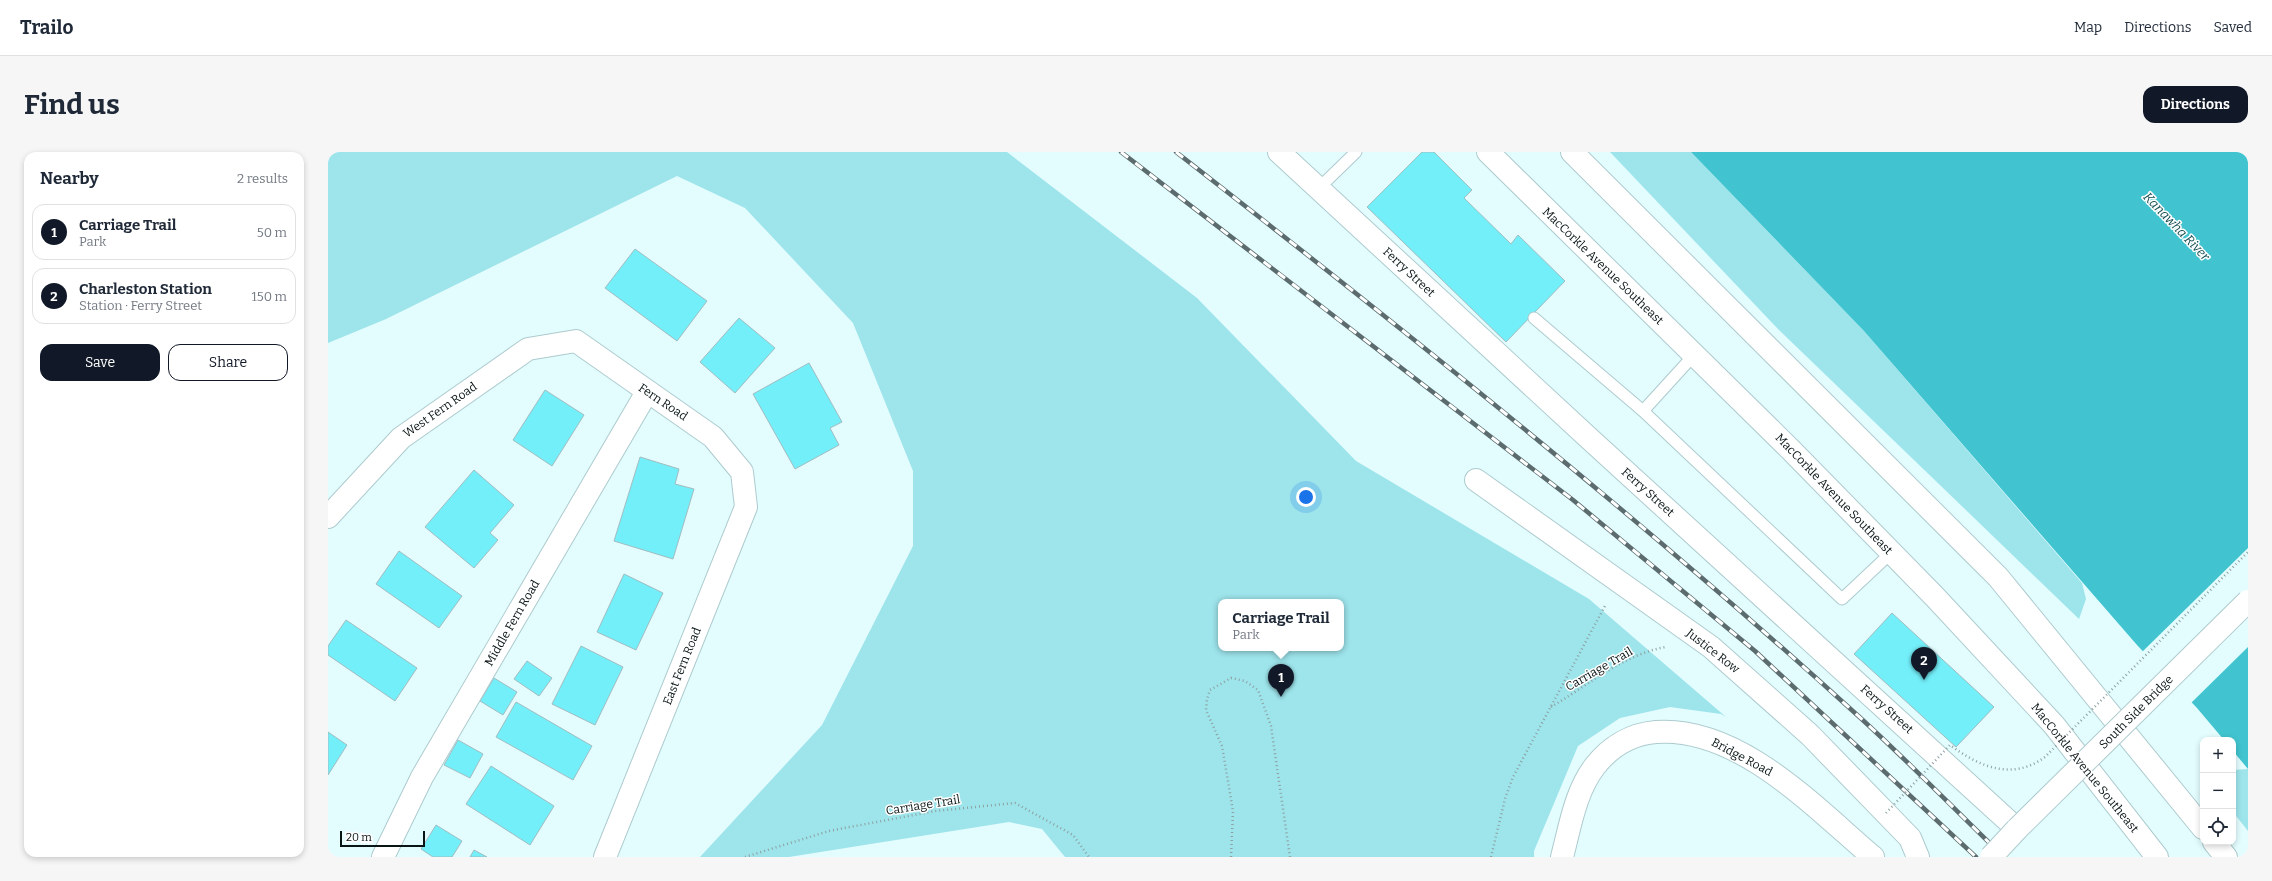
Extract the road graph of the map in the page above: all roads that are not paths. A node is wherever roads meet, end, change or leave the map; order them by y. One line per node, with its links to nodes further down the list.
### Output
1 (1279, 152): 5 (main road, Ferry Street)
2 (1356, 152): 5 (lane)
3 (1488, 152): 8 (main road, MacCorkle Avenue Southeast)
4 (1572, 152): 16 (main road)
5 (1319, 188): 17 (main road, Ferry Street)
6 (1534, 318): 10 (lane)
7 (576, 341): 9 (main road, Fern Road); 13 (main road, West Fern Road)
8 (1694, 355): 10 (lane); 14 (main road, MacCorkle Avenue Southeast)
9 (647, 392): 11 (main road, Fern Road); 19 (main road, Middle Fern Road)
10 (1643, 411): 14 (lane)
11 (742, 472): 20 (main road, East Fern Road)
12 (1476, 480): 23 (main road, Justice Row)
13 (328, 517)
14 (1891, 553): 25 (main road, MacCorkle Avenue Southeast)
15 (2248, 601): 17 (main road, South Side Bridge, bridge)
16 (2200, 824)
17 (2017, 829): 24 (main road, South Side Bridge, bridge)
18 (2216, 845): 26 (main road)
19 (384, 857)
20 (606, 857)
21 (1562, 857): 22 (main road, Bridge Road)
22 (1874, 857)
23 (1918, 857)
24 (1991, 857)
25 (2157, 857)
26 (2226, 857)

